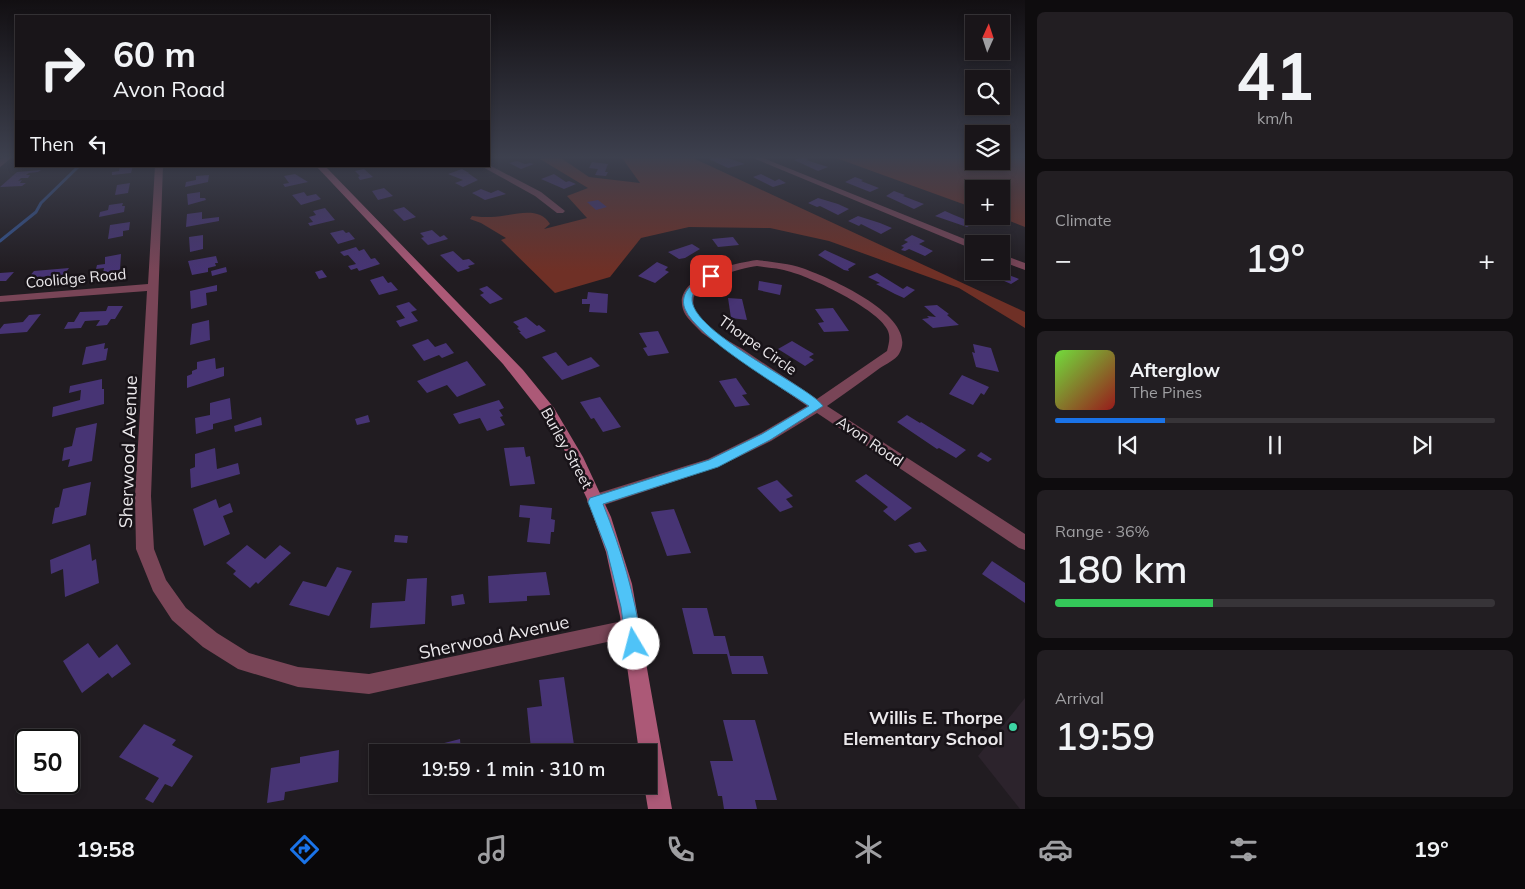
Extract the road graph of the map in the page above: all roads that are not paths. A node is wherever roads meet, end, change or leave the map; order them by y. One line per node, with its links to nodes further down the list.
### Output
1 (158, 196): 9 (street, Sherwood Avenue)
2 (349, 196): 12 (main road, Burley Street)
3 (540, 196): 5 (street)
4 (850, 196): 6 (street)
5 (560, 211)
6 (965, 242)
7 (1010, 260): 8 (street)
8 (1025, 266)
9 (154, 287): 10 (street, Coolidge Road); 14 (street, Sherwood Avenue)
10 (0, 299)
11 (817, 406): 11 (street, Thorpe Circle); 12 (street); 13 (street, Avon Road)
12 (595, 502): 14 (main road, Burley Street)
13 (1025, 543)
14 (632, 628): 15 (main road, Burley Street)
15 (660, 809)

